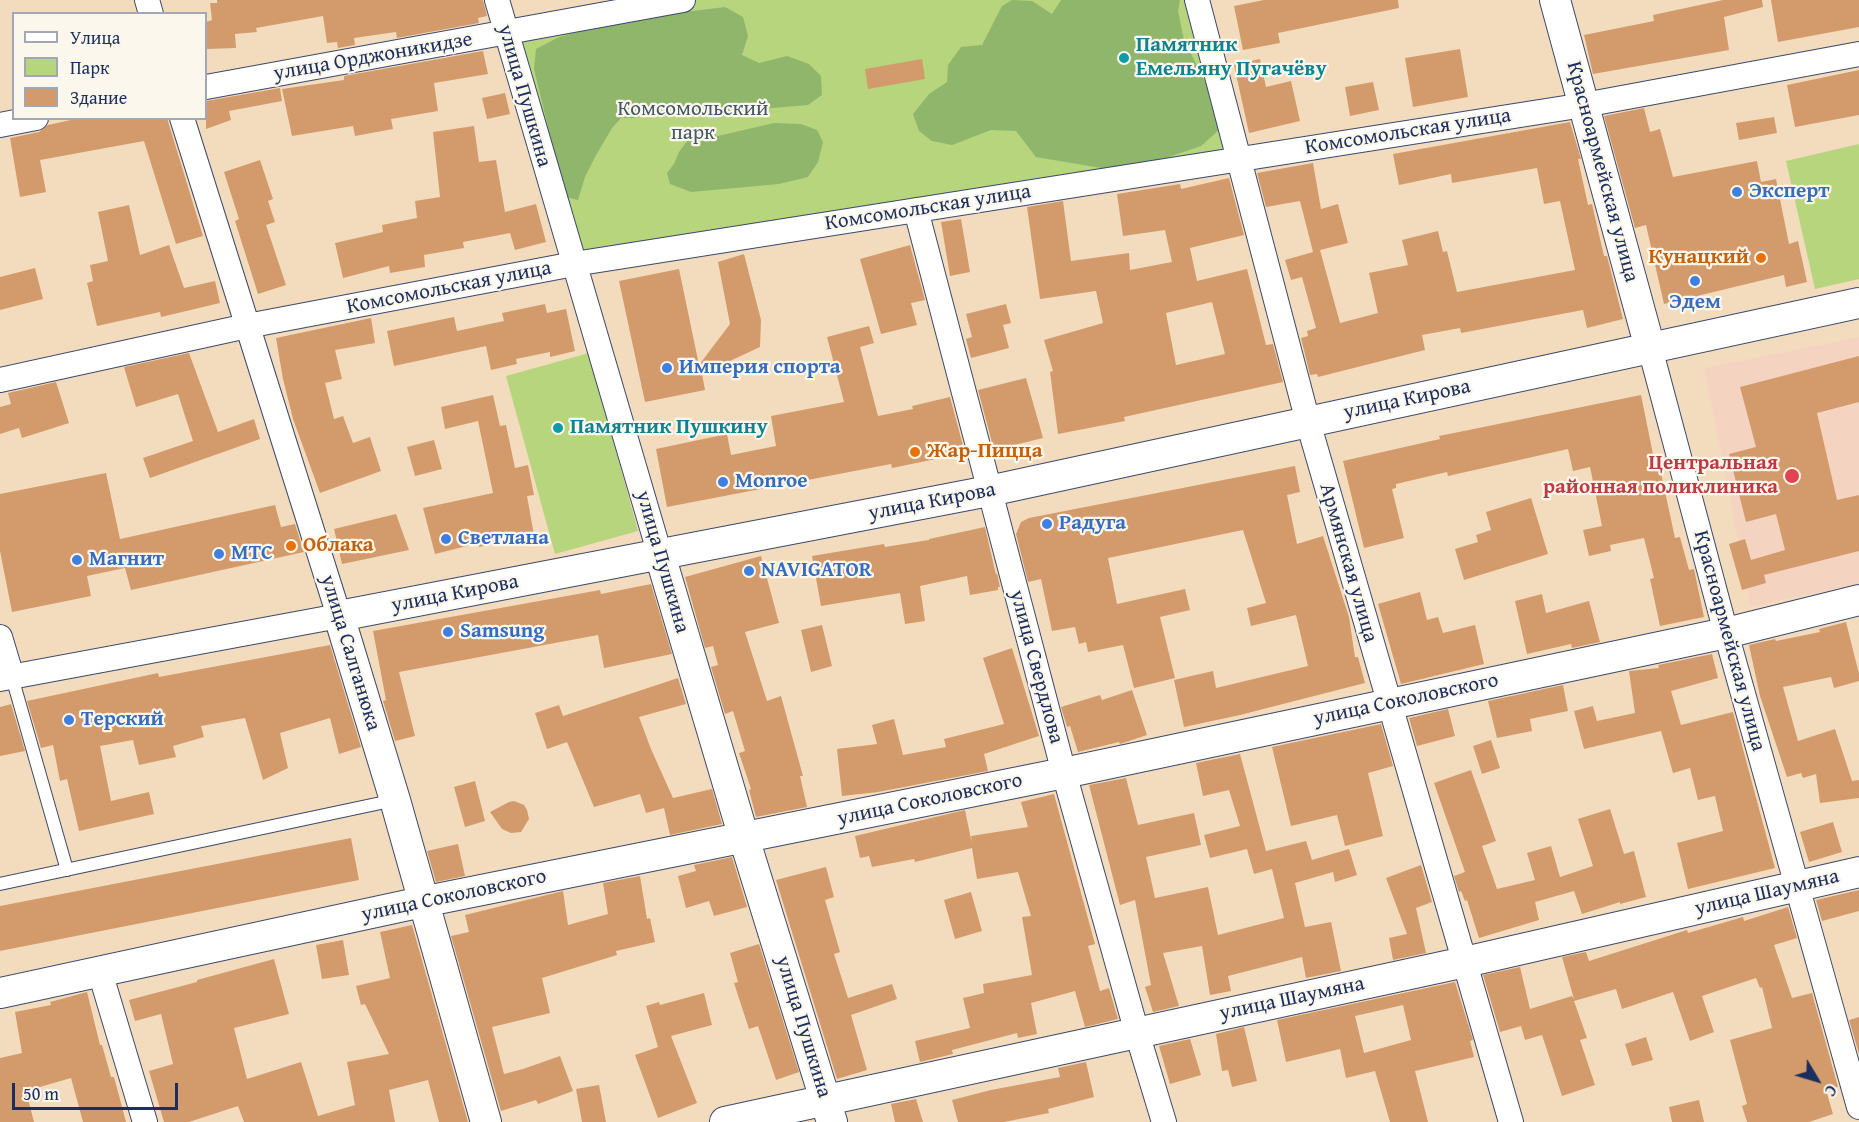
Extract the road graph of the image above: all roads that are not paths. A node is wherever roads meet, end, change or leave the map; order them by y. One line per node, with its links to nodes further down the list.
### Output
1 (497, 0): 5 (street, улица Пушкина)
2 (683, 0): 5 (street, улица Орджоникидзе)
3 (1197, 0): 12 (street, Армянская улица)
4 (1555, 0): 8 (street, Красноармейская улица)
5 (505, 32): 7 (street, улица Орджоникидзе); 14 (street, улица Пушкина)
6 (1859, 54): 8 (street, Комсомольская улица)
7 (207, 87)
8 (1584, 105): 12 (street, Комсомольская улица); 17 (street, Красноармейская улица)
9 (26, 120): 11 (street)
10 (183, 120): 16 (street, улица Салганюка)
11 (0, 125)
12 (1239, 159): 13 (street, Комсомольская улица); 19 (street, Армянская улица)
13 (915, 210): 14 (street, Комсомольская улица); 20 (street, улица Свердлова)
14 (574, 264): 16 (street, Комсомольская улица); 21 (street, улица Пушкина)
15 (1859, 303): 17 (street, улица Кирова)
16 (247, 326): 18 (street, Комсомольская улица); 23 (street, улица Салганюка)
17 (1650, 348): 19 (street, улица Кирова); 24 (street, Красноармейская улица)
18 (0, 380)
19 (1308, 422): 20 (street, улица Кирова); 27 (street, Армянская улица)
20 (989, 491): 21 (street, улица Кирова); 28 (street, улица Свердлова)
21 (660, 555): 23 (street, улица Кирова); 30 (street, улица Пушкина)
22 (1859, 600): 24 (street, улица Соколовского)
23 (339, 616): 26 (street, улица Кирова); 29 (street, улица Салганюка)
24 (1726, 633): 27 (street, улица Соколовского); 34 (street, Красноармейская улица)
25 (0, 637): 26 (street)
26 (6, 678): 31 (lane)
27 (1389, 703): 28 (street, улица Соколовского); 36 (street, Армянская улица)
28 (1064, 773): 30 (street, улица Соколовского); 39 (street, улица Свердлова)
29 (394, 800): 31 (lane); 35 (street, улица Салганюка)
30 (744, 838): 35 (street, улица Соколовского); 41 (street, улица Пушкина)
31 (67, 870): 33 (lane)
32 (1859, 872): 34 (street, улица Шаумяна)
33 (0, 884)
34 (1798, 886): 36 (street, улица Шаумяна); 40 (street, Красноармейская улица)
35 (422, 902): 37 (street, улица Соколовского); 43 (street, улица Салганюка)
36 (1466, 962): 39 (street, улица Шаумяна); 46 (street, Армянская улица)
37 (100, 972): 38 (street, улица Соколовского); 42 (street)
38 (0, 993)
39 (1137, 1033): 41 (street, улица Шаумяна); 45 (street, улица Свердлова)
40 (1859, 1107)
41 (829, 1111): 44 (street, улица Шаумяна)
42 (145, 1122)
43 (486, 1122)
44 (725, 1122)
45 (1164, 1122)
46 (1511, 1122)

